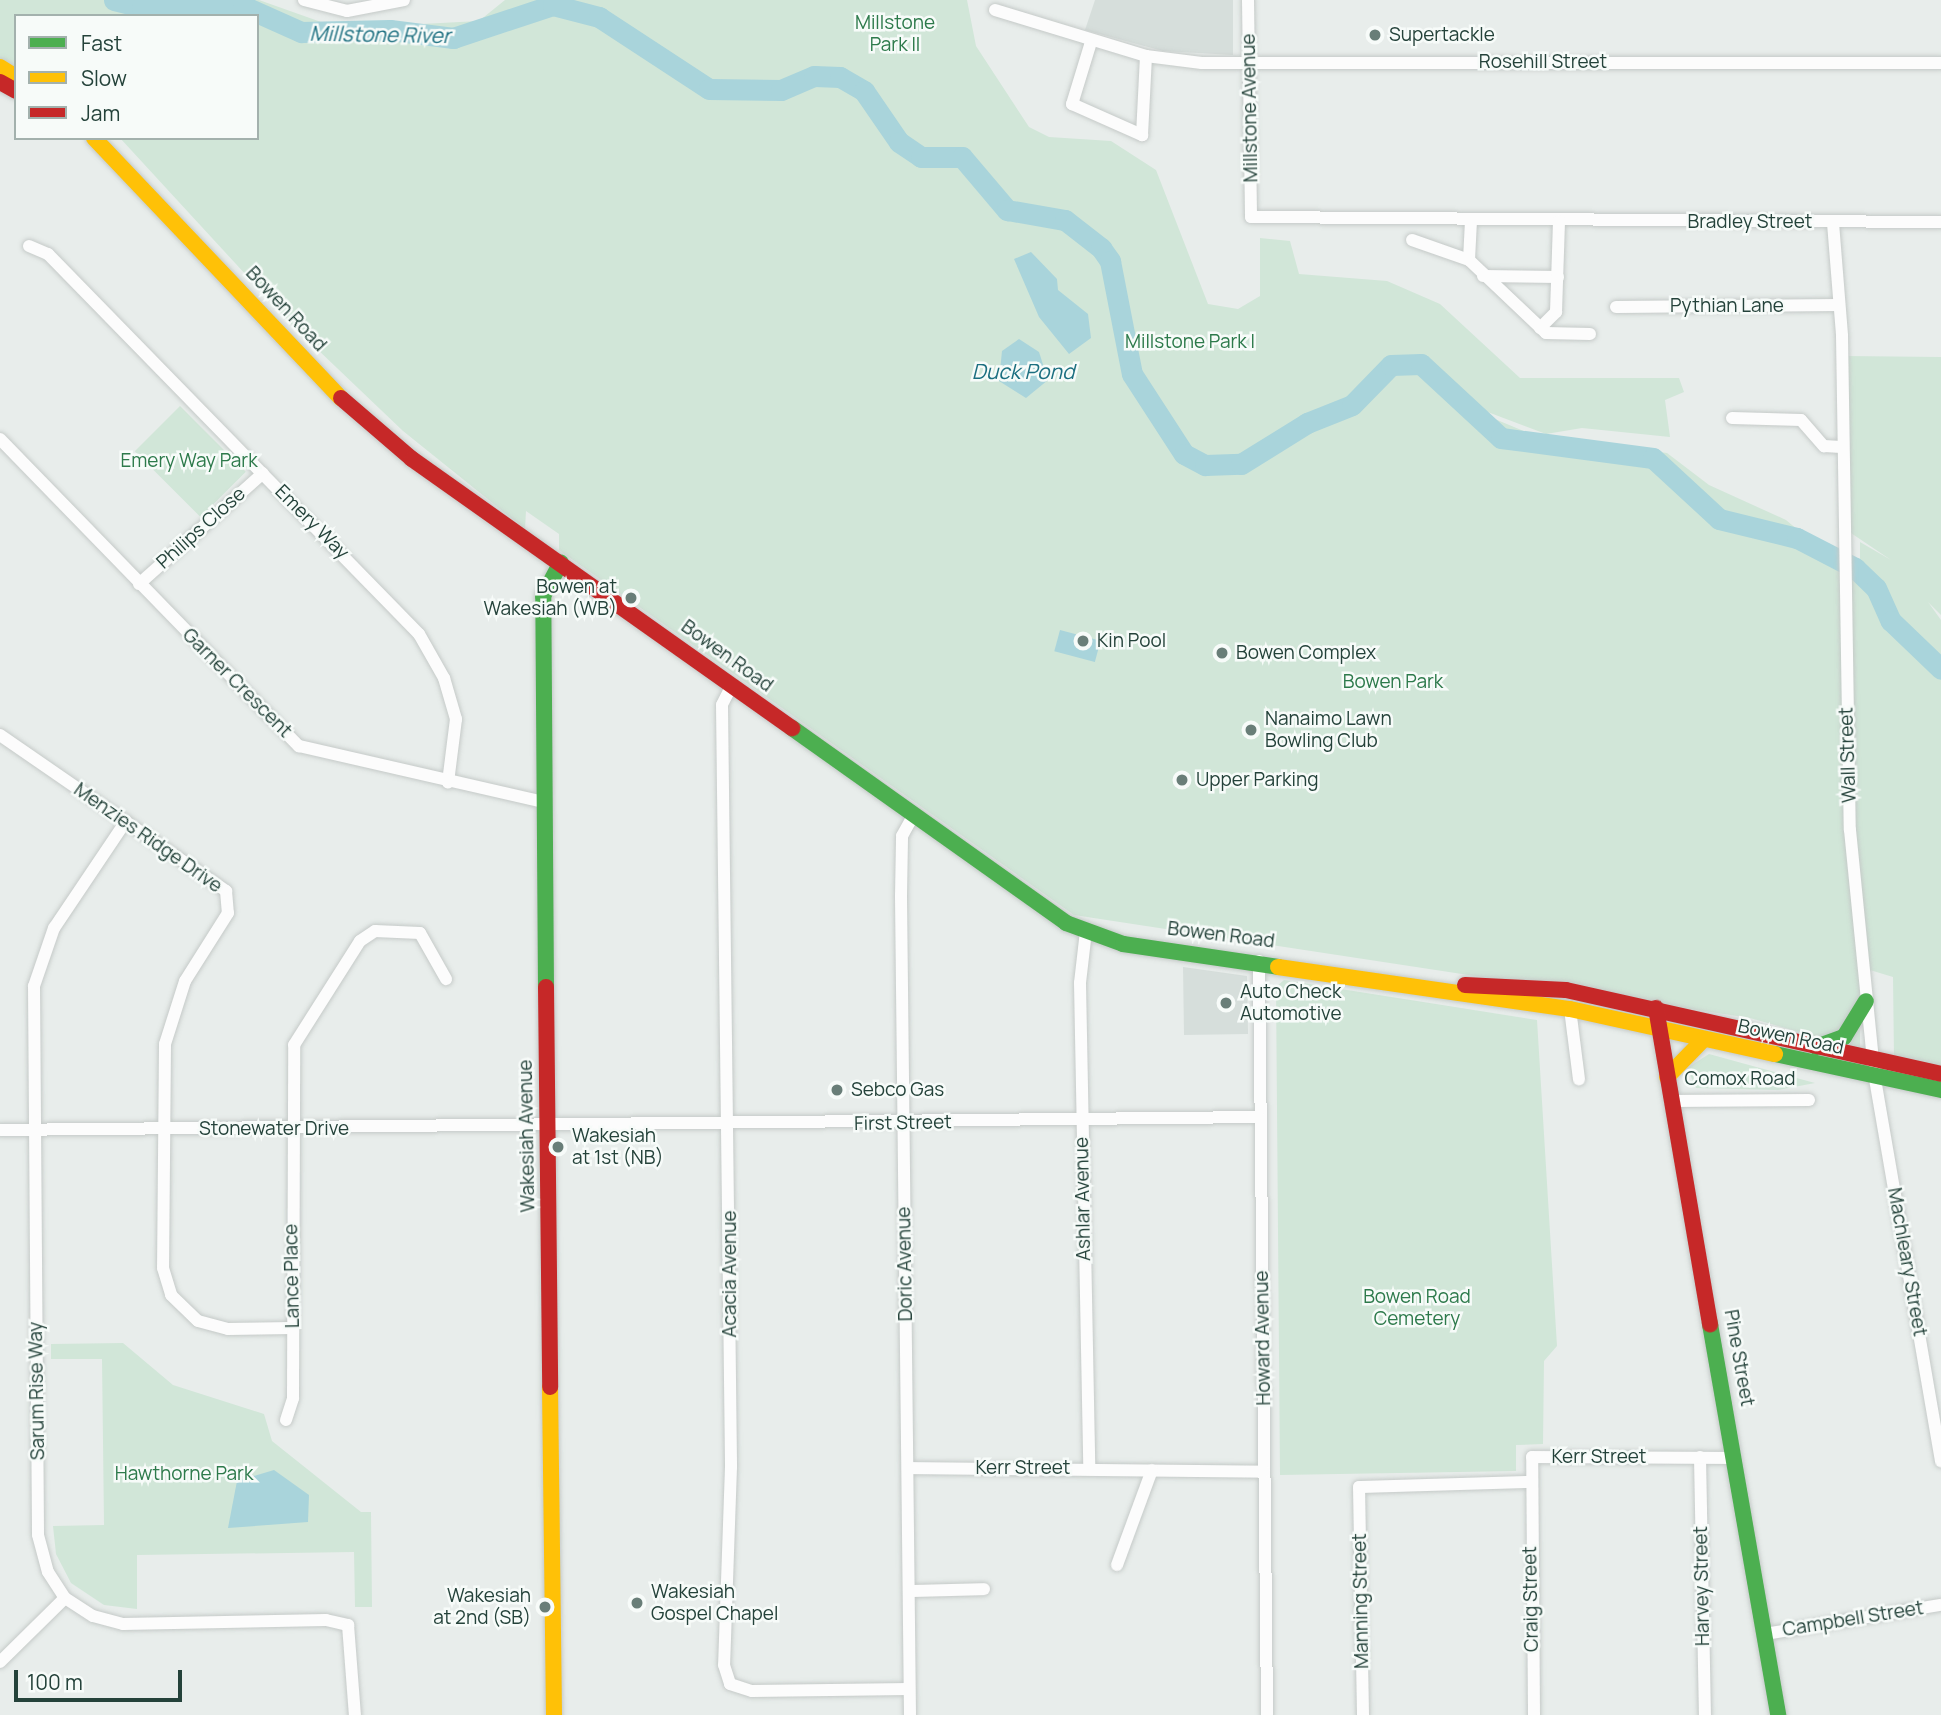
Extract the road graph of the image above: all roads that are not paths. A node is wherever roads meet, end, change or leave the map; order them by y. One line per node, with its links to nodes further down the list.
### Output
1 (304, 0): 2 (street)
2 (404, 0)
3 (1248, 0): 7 (street, Millstone Avenue)
4 (995, 10): 5 (street, Rosehill Street)
5 (1091, 42): 6 (street, Rosehill Street); 6 (street)
6 (1146, 56): 7 (street, Rosehill Street)
7 (1249, 63): 8 (street, Rosehill Street); 10 (street, Millstone Avenue)
8 (1941, 63)
9 (96, 140): 28 (main road, Bowen Road)
10 (1251, 217): 11 (street, Bradley Street)
11 (1471, 220): 12 (street, Bradley Street); 17 (street)
12 (1559, 221): 14 (street, Bradley Street); 19 (street)
13 (1941, 222): 14 (street, Bradley Street)
14 (1833, 223): 20 (street, Wall Street)
15 (1412, 240): 17 (street)
16 (29, 246): 27 (street, Emery Way)
17 (1469, 260): 18 (street)
18 (1483, 276): 19 (street); 22 (street)
19 (1558, 277): 22 (street)
20 (1839, 306): 21 (street, Pythian Lane); 26 (street, Wall Street)
21 (1616, 307)
22 (1540, 328): 23 (street)
23 (1590, 334)
24 (1732, 418): 26 (street)
25 (0, 439): 29 (street, Garner Crescent)
26 (1841, 447): 40 (street, Wall Street)
27 (263, 473): 29 (street, Philips Close); 32 (street, Emery Way)
28 (561, 562): 30 (main road, Bowen Road); 33 (main road, Wakesiah Avenue)
29 (139, 584): 32 (street, Garner Crescent)
30 (732, 685): 34 (main road, Bowen Road); 56 (street, Acacia Avenue)
31 (0, 735): 35 (street, Menzies Ridge Drive)
32 (448, 782): 33 (street, Garner Crescent)
33 (543, 802): 57 (main road, Wakesiah Avenue)
34 (913, 816): 36 (main road, Bowen Road); 55 (street, Doric Avenue)
35 (126, 821): 58 (street, Sarum Rise Way); 59 (street, Menzies Ridge Drive)
36 (1086, 931): 37 (main road, Bowen Road); 54 (street, Ashlar Avenue)
37 (1259, 961): 39 (main road, Bowen Road); 53 (street, Howard Avenue)
38 (446, 979): 61 (street, Lance Place)
39 (1451, 987): 41 (main road, Bowen Road); 42 (main road, Bowen Road)
40 (1866, 1001): 45 (main road); 46 (street, Wall Street)
41 (1656, 1007): 43 (main road, Pine Street); 45 (main road, Bowen Road)
42 (1570, 1009): 43 (main road, Bowen Road); 49 (street)
43 (1658, 1028): 44 (main road, Bowen Road); 48 (main road, Pine Street)
44 (1703, 1040): 46 (main road, Bowen Road); 48 (main road)
45 (1816, 1047): 46 (main road, Bowen Road)
46 (1875, 1070): 47 (main road); 50 (main road); 66 (street, Machleary Street)
47 (1941, 1074)
48 (1667, 1077): 52 (main road, Pine Street)
49 (1579, 1079)
50 (1941, 1090)
51 (1809, 1100): 52 (street, Comox Road)
52 (1670, 1101): 65 (main road, Pine Street)
53 (1259, 1117): 54 (street, First Street); 70 (street, Howard Avenue)
54 (1081, 1121): 55 (street, First Street); 68 (street, Ashlar Avenue)
55 (904, 1123): 56 (street, First Street); 67 (street, Doric Avenue)
56 (729, 1125): 57 (street, First Street); 80 (street, Acacia Avenue)
57 (548, 1126): 61 (street, Stonewater Drive); 82 (main road, Wakesiah Avenue)
58 (32, 1129): 59 (street, Stonewater Drive); 60 (street, Stonewater Drive); 76 (street, Sarum Rise Way)
59 (161, 1129): 61 (street, Stonewater Drive); 62 (street, Menzies Ridge Drive)
60 (0, 1130)
61 (290, 1130): 62 (street, Lance Place)
62 (292, 1328): 63 (street, Lance Place)
63 (286, 1420)
64 (1700, 1457): 65 (street, Kerr Street); 71 (street, Kerr Street); 87 (street, Harvey Street)
65 (1734, 1458): 78 (main road, Pine Street)
66 (1941, 1461)
67 (908, 1468): 68 (street, Kerr Street); 75 (street, Doric Avenue)
68 (1089, 1468): 69 (street, Kerr Street)
69 (1152, 1469): 70 (street, Kerr Street); 73 (street)
70 (1264, 1472): 84 (street, Howard Avenue)
71 (1528, 1482): 72 (street, Kerr Street); 86 (street, Craig Street)
72 (1359, 1487): 85 (street, Manning Street)
73 (1117, 1565)
74 (984, 1588): 75 (street)
75 (909, 1591): 80 (street, Doric Avenue)
76 (65, 1598): 79 (street); 81 (street, Sarum Rise Way)
77 (1941, 1605): 78 (street, Campbell Street)
78 (1765, 1634): 88 (main road, Pine Street)
79 (0, 1662)
80 (909, 1689): 83 (street, Doric Avenue)
81 (355, 1715)
82 (554, 1715)
83 (910, 1715)
84 (1267, 1715)
85 (1363, 1715)
86 (1534, 1715)
87 (1705, 1715)
88 (1778, 1715)

